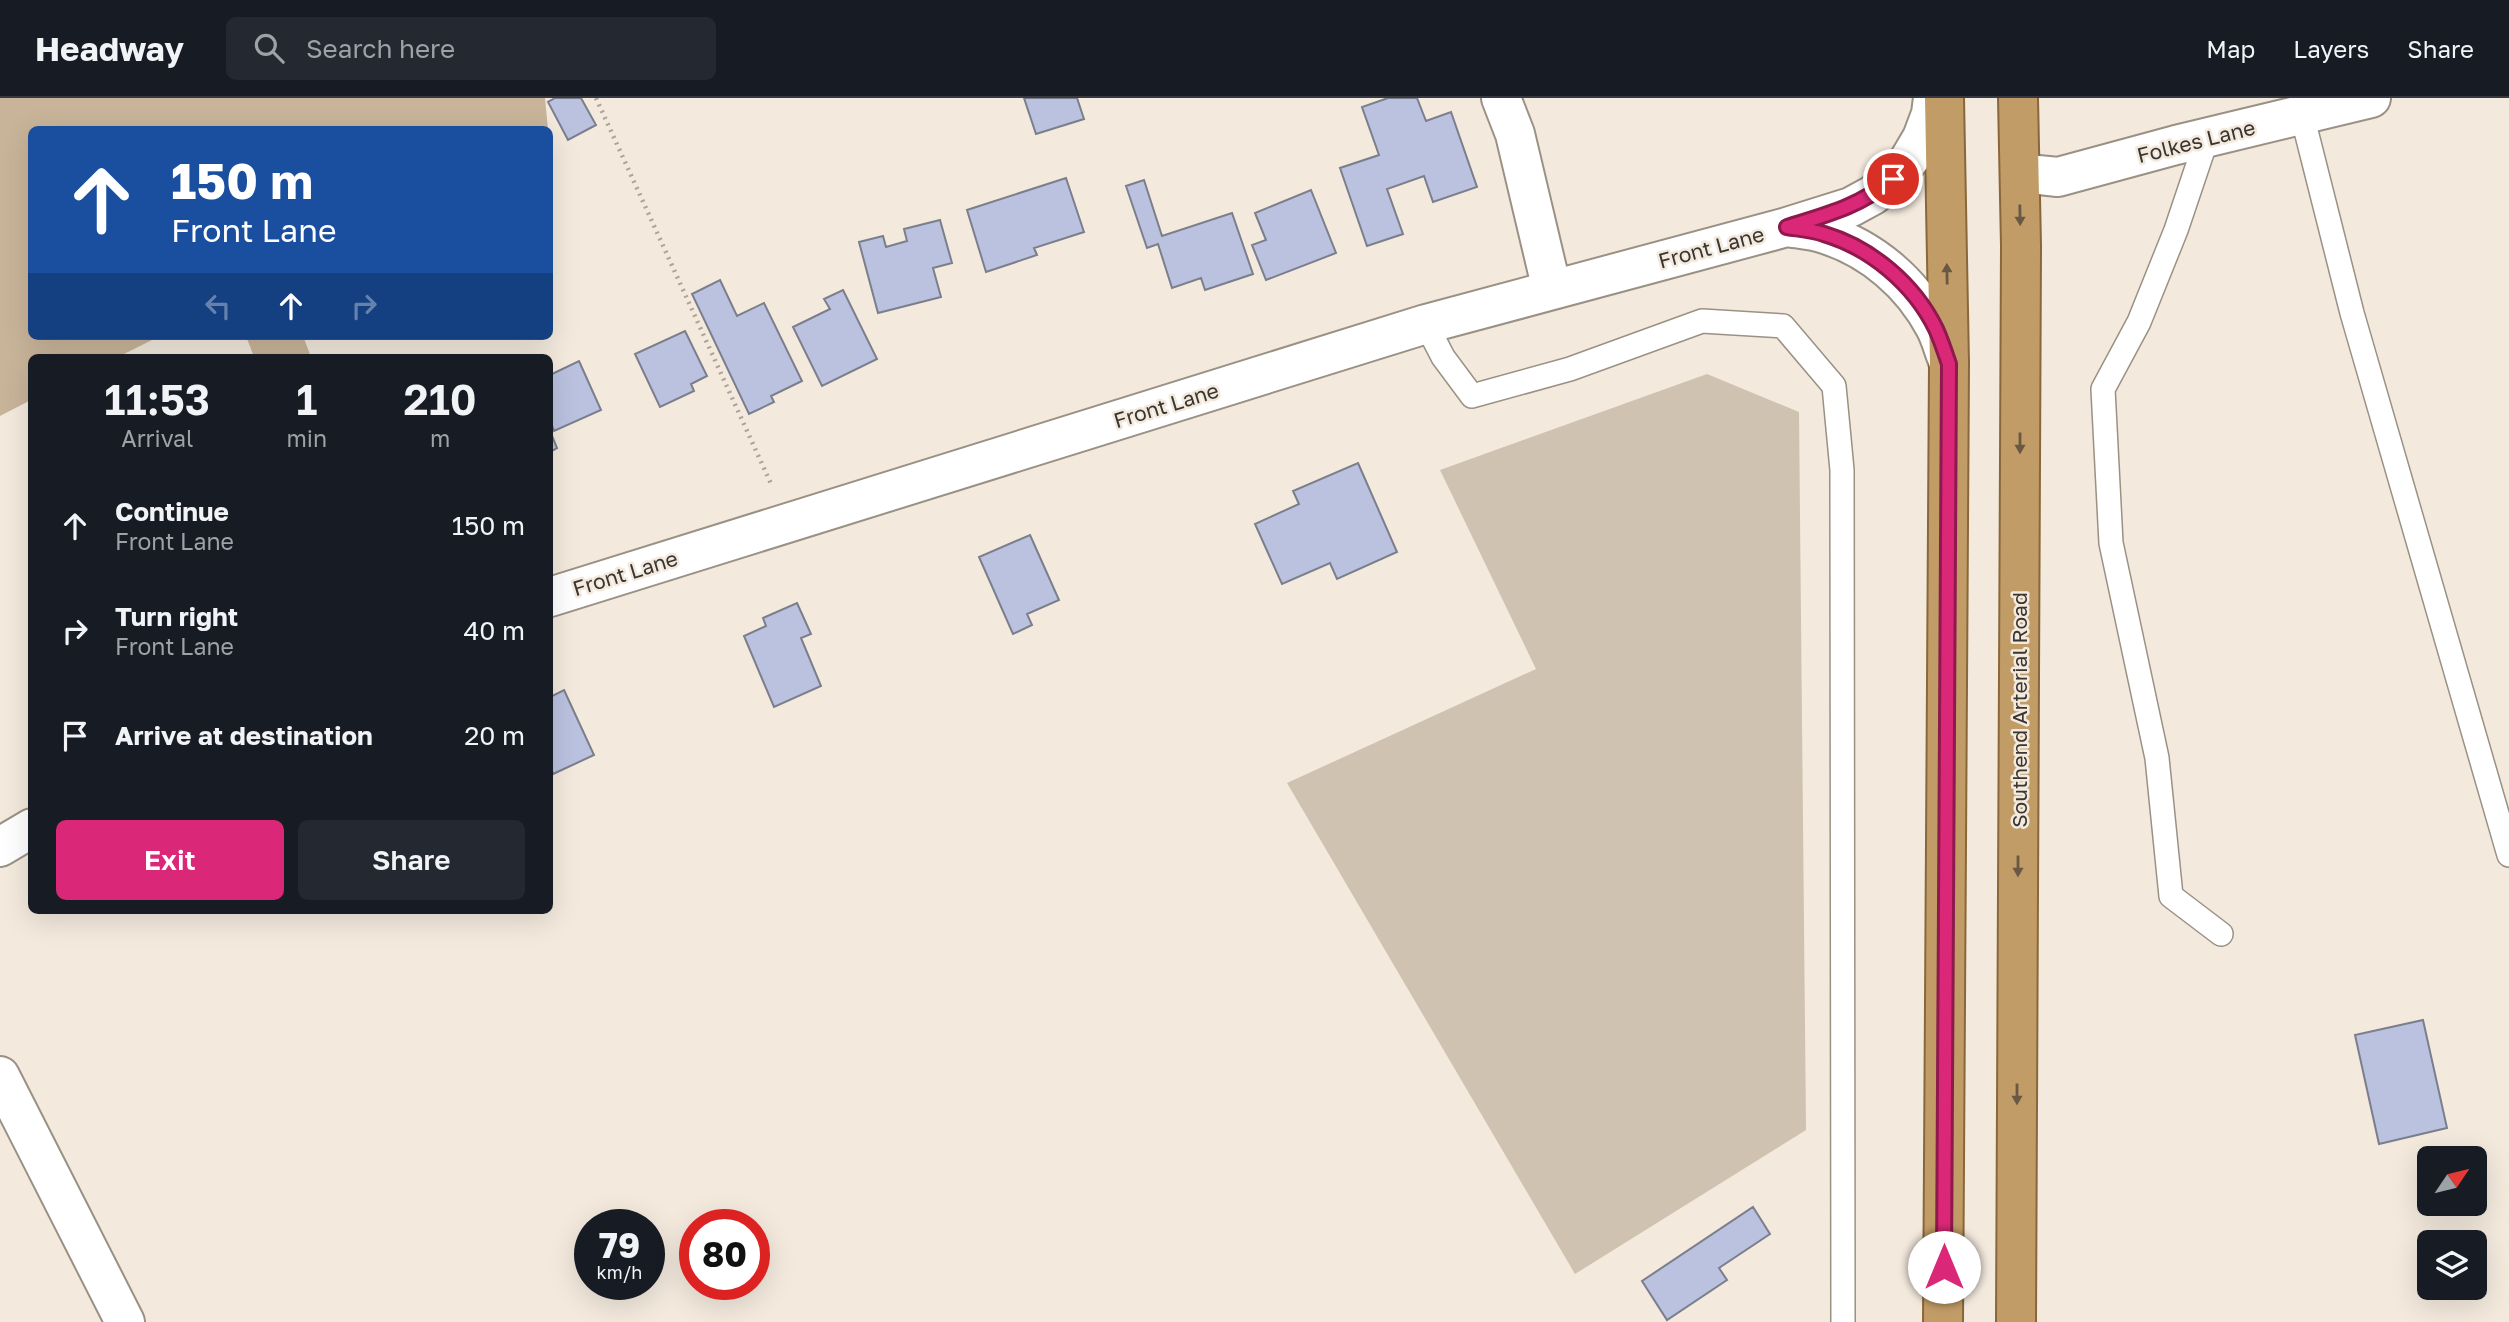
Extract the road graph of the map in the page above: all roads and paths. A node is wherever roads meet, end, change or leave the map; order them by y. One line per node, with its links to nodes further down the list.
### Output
1 (596, 98): 14 (path)
2 (1501, 98): 11 (street)
3 (1933, 98): 10 (street, Front Lane)
4 (1944, 98): 13 (highway, one-way to 4)
5 (2018, 98): 9 (highway, Southend Arterial Road)
6 (2371, 98): 7 (street, Folkes Lane)
7 (2302, 115): 8 (street, Folkes Lane); 18 (lane)
8 (2207, 138): 9 (street, Folkes Lane); 19 (lane)
9 (2020, 173): 24 (highway, Southend Arterial Road, one-way to 24)
10 (1787, 227): 11 (street, Front Lane); 13 (street, Front Lane)
11 (1552, 290): 12 (street, Front Lane)
12 (1426, 324): 14 (street, Front Lane); 22 (lane)
13 (1949, 364): 23 (highway)
14 (788, 522): 15 (street, Front Lane)
15 (553, 596)
16 (28, 830): 17 (street)
17 (0, 847)
18 (2509, 856)
19 (2221, 934)
20 (0, 1076): 21 (street)
21 (125, 1322)
22 (1843, 1322)
23 (1944, 1322)
24 (2017, 1322)

